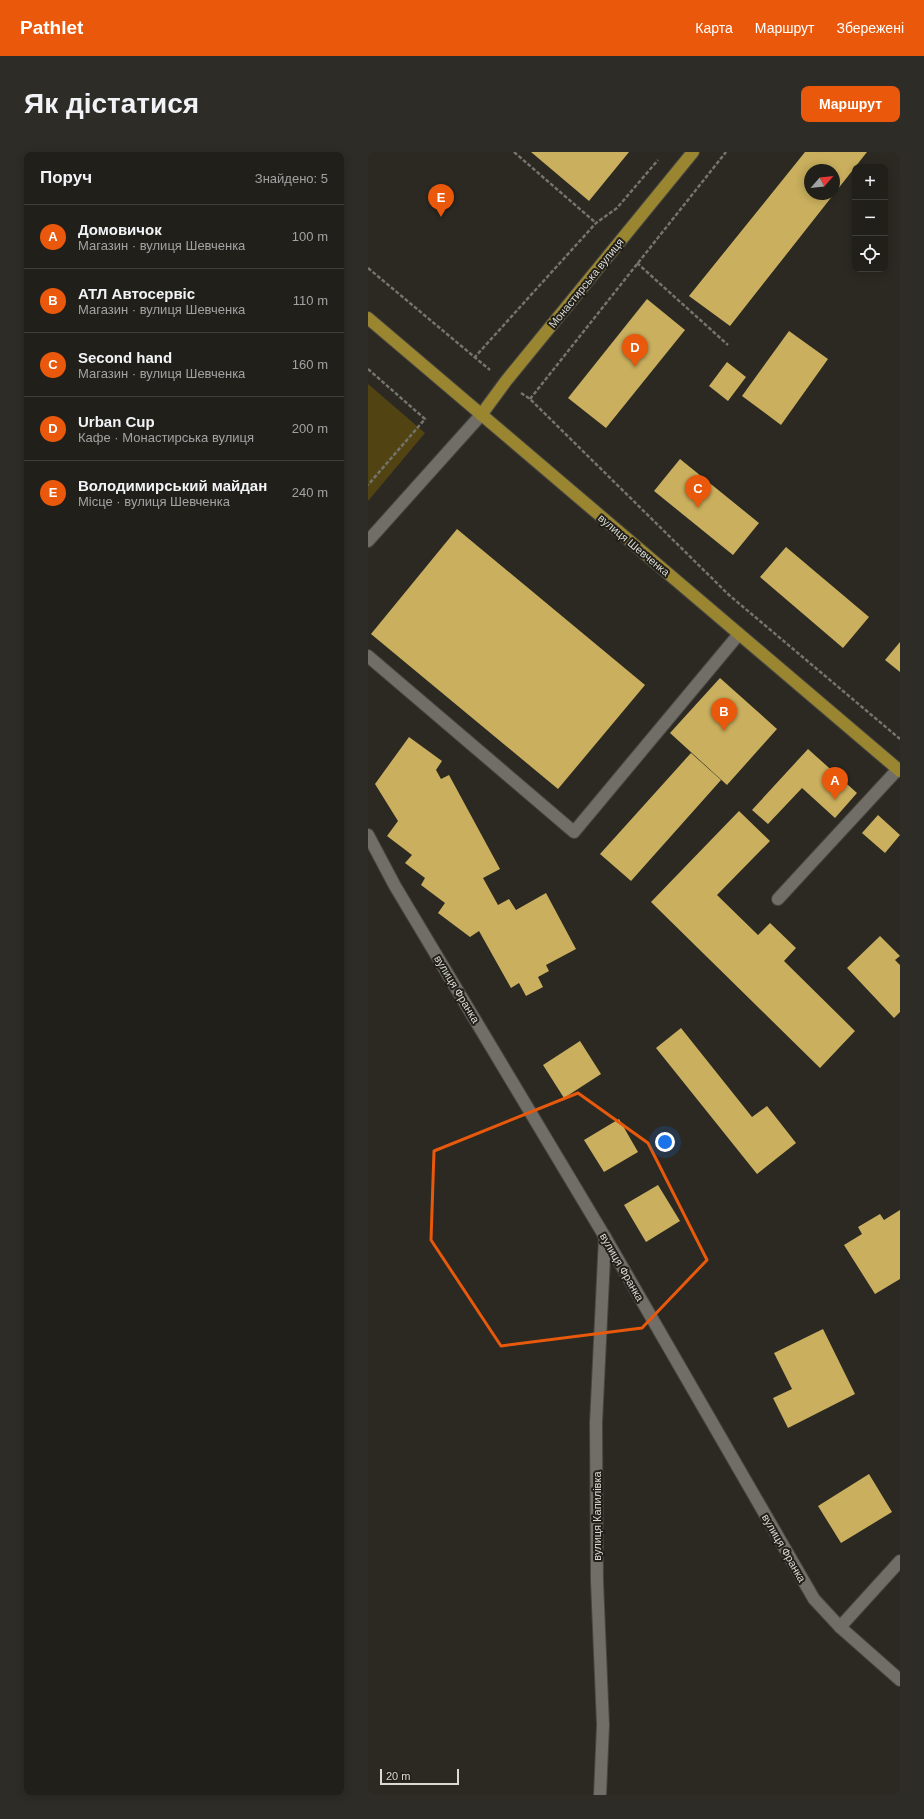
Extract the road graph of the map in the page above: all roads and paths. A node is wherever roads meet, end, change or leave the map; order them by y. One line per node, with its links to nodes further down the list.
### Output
1 (514, 152): 5 (path)
2 (693, 152): 12 (main road, Монастирська вулиця)
3 (726, 152): 6 (path)
4 (660, 158): 5 (path)
5 (596, 223): 10 (path)
6 (637, 263): 9 (path); 13 (path)
7 (368, 268): 10 (path)
8 (368, 318): 14 (main road, вулиця Шевченка)
9 (728, 345)
10 (474, 358): 12 (path)
11 (368, 369): 15 (path)
12 (506, 381): 13 (path); 14 (main road, Монастирська вулиця)
13 (530, 399): 19 (path)
14 (481, 415): 16 (street); 17 (main road, вулиця Шевченка)
15 (368, 485)
16 (368, 541)
17 (739, 634): 18 (street); 20 (main road, вулиця Шевченка)
18 (368, 656)
19 (900, 738)
20 (899, 770): 22 (street)
21 (368, 835): 23 (street, вулиця Франка)
22 (778, 899)
23 (605, 1237): 25 (street, вулиця Франка); 27 (street, вулиця Капилівка)
24 (900, 1561): 25 (street)
25 (840, 1627): 26 (street, вулиця Франка)
26 (900, 1680)
27 (600, 1795)

